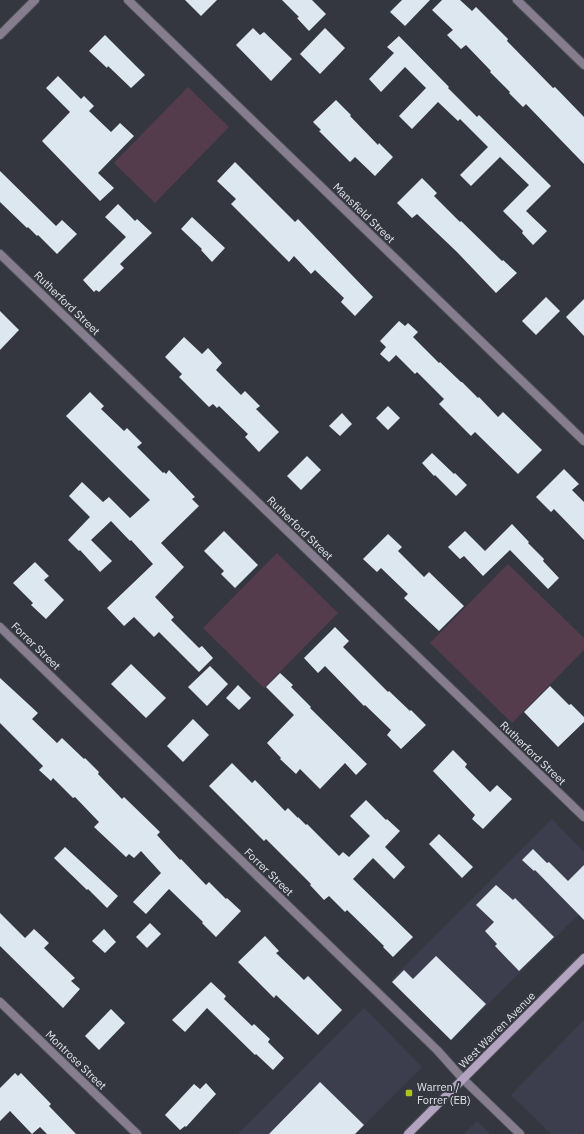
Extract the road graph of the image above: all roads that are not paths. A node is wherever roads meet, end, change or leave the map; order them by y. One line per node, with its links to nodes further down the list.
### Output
1 (35, 0): 4 (street)
2 (128, 0): 7 (street, Mansfield Street)
3 (517, 0): 5 (street)
4 (0, 35)
5 (584, 65)
6 (0, 254): 9 (street, Rutherford Street)
7 (584, 441)
8 (0, 627): 12 (street, Forrer Street)
9 (584, 818)
10 (584, 958): 12 (main road, West Warren Avenue)
11 (0, 1002): 13 (street, Montrose Street)
12 (463, 1079): 14 (main road, West Warren Avenue); 15 (street, Forrer Street)
13 (137, 1134)
14 (408, 1134)
15 (520, 1134)

